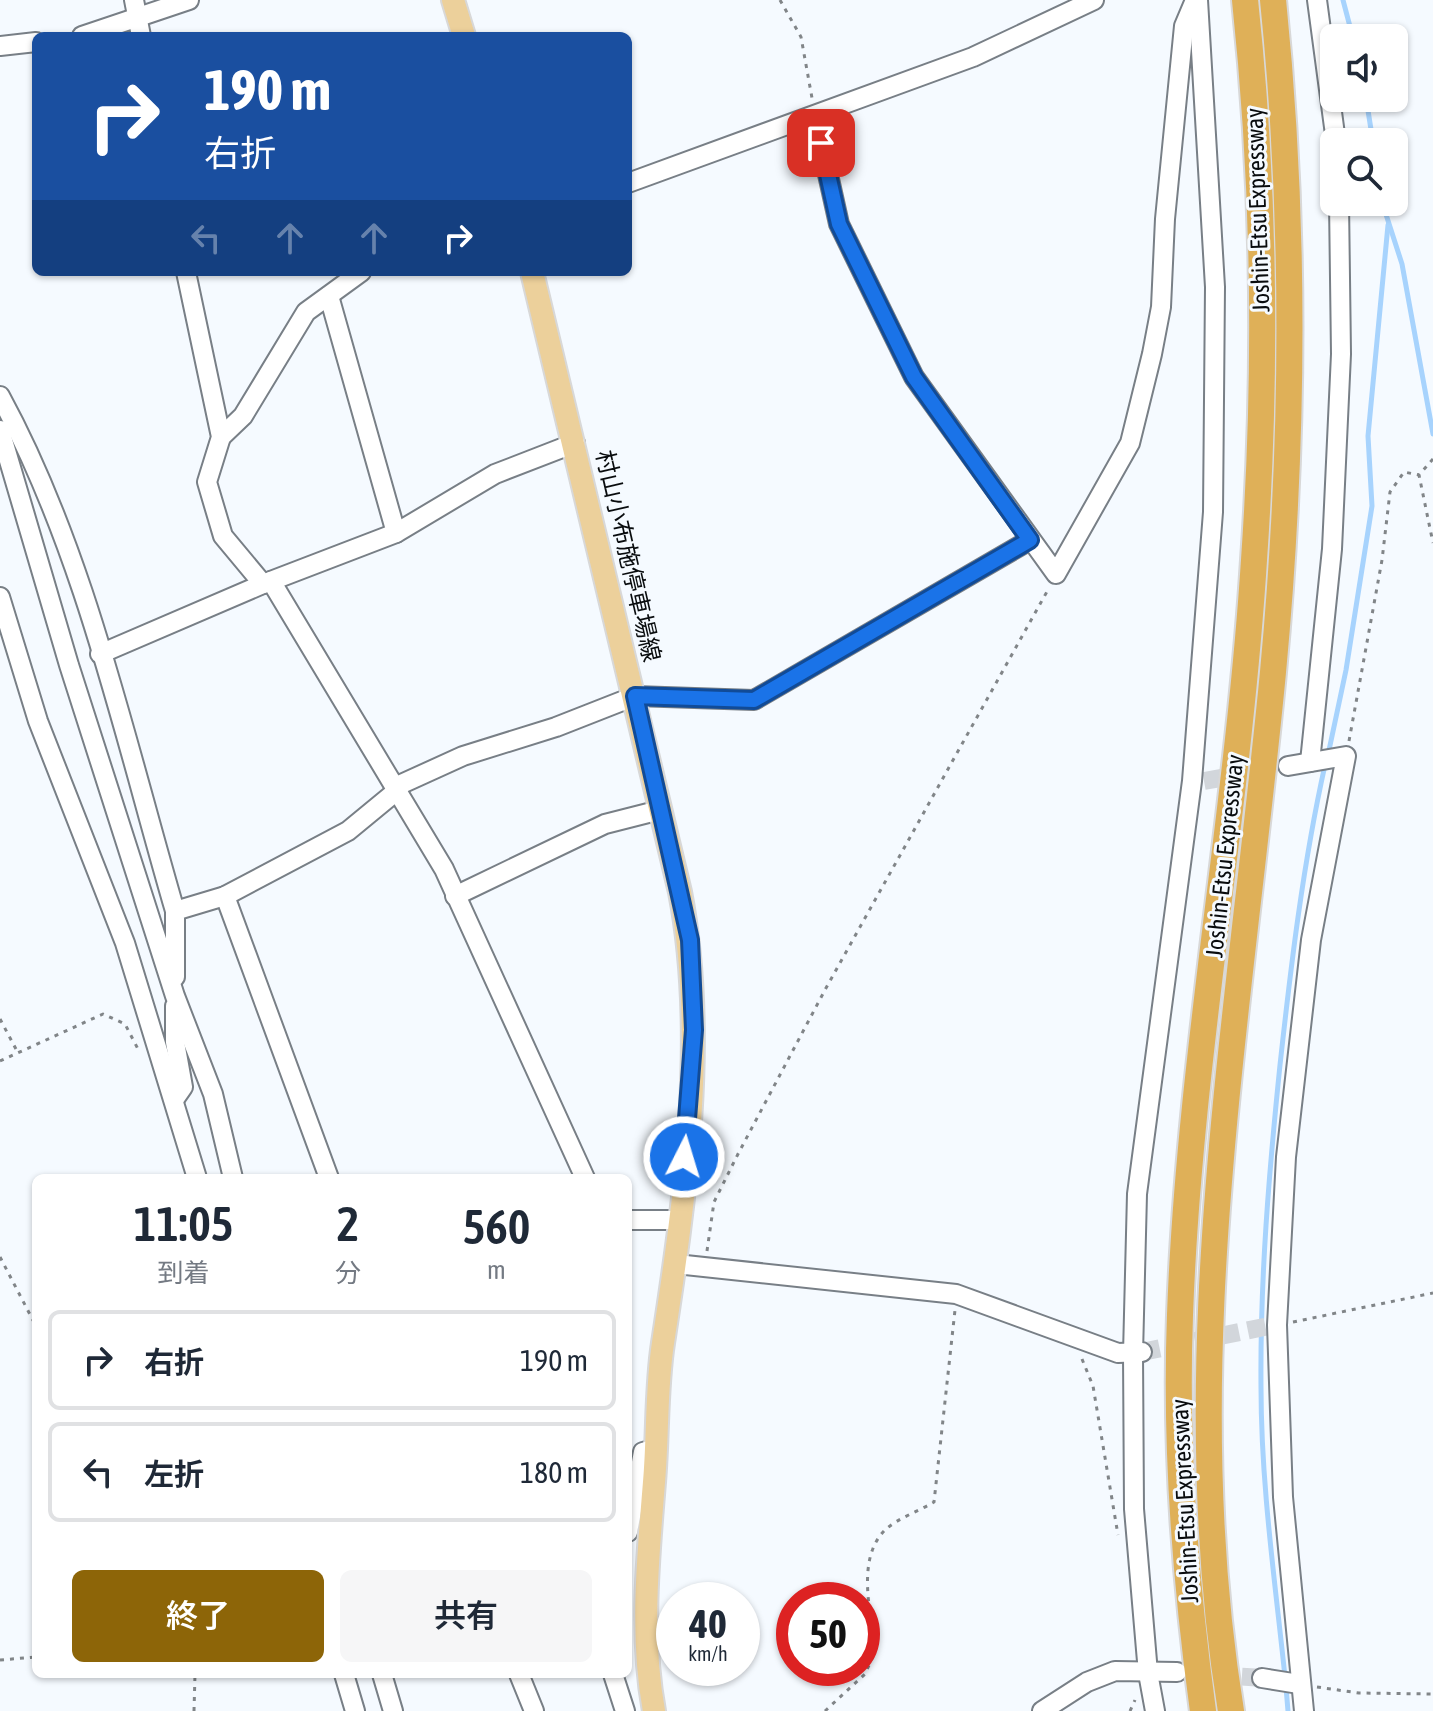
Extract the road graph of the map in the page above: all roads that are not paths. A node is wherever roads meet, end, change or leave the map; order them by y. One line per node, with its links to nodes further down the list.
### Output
1 (189, 0): 8 (street)
2 (453, 0): 11 (main road)
3 (1094, 0): 14 (street)
4 (1196, 0): 27 (street); 48 (street)
5 (1245, 0): 66 (highway, Joshin-Etsu Expressway)
6 (1273, 0): 67 (highway, Joshin-Etsu Expressway)
7 (1317, 0): 15 (street)
8 (136, 8): 9 (street); 10 (street)
9 (90, 32)
10 (140, 32)
11 (463, 32)
12 (32, 42): 13 (street)
13 (0, 46)
14 (815, 116): 16 (street); 27 (street)
15 (1334, 128)
16 (632, 182)
17 (1339, 216): 32 (street)
18 (187, 276): 24 (street)
19 (356, 276): 21 (street)
20 (533, 276): 25 (main road, 村山小布施停車場線)
21 (329, 296): 24 (street); 26 (street)
22 (0, 396): 30 (street)
23 (0, 430): 39 (street)
24 (221, 437): 28 (street)
25 (575, 443): 26 (street); 31 (main road, 村山小布施停車場線)
26 (396, 533): 28 (street)
27 (1030, 540): 31 (street)
28 (267, 583): 30 (street); 34 (street)
29 (0, 597): 40 (street)
30 (100, 654): 38 (street)
31 (635, 696): 34 (street); 35 (main road, 村山小布施停車場線)
32 (1310, 762): 33 (street); 58 (street)
33 (1288, 766)
34 (398, 788): 36 (street); 37 (street)
35 (660, 810): 37 (street); 46 (main road, 村山小布施停車場線)
36 (225, 896): 38 (street); 43 (street)
37 (455, 896): 44 (street)
38 (175, 911): 39 (street)
39 (175, 996): 40 (street); 42 (street)
40 (174, 1100): 41 (street)
41 (196, 1174)
42 (232, 1174)
43 (328, 1174)
44 (583, 1174)
45 (632, 1220): 46 (street)
46 (678, 1220): 47 (main road, 村山小布施停車場線)
47 (676, 1264): 48 (street); 49 (main road, 村山小布施停車場線)
48 (1137, 1353): 52 (street)
49 (657, 1448): 50 (street); 59 (main road, 村山小布施停車場線)
50 (632, 1511)
51 (1177, 1672): 52 (street)
52 (1148, 1673): 64 (street); 65 (street)
53 (345, 1678): 60 (street)
54 (383, 1678): 61 (street)
55 (521, 1678): 62 (street)
56 (614, 1678): 63 (street)
57 (1262, 1678): 58 (street)
58 (1299, 1684): 68 (street)
59 (653, 1708): 63 (street)
60 (355, 1711)
61 (393, 1711)
62 (534, 1711)
63 (625, 1711)
64 (1042, 1711)
65 (1155, 1711)
66 (1203, 1711)
67 (1231, 1711)
68 (1304, 1711)

